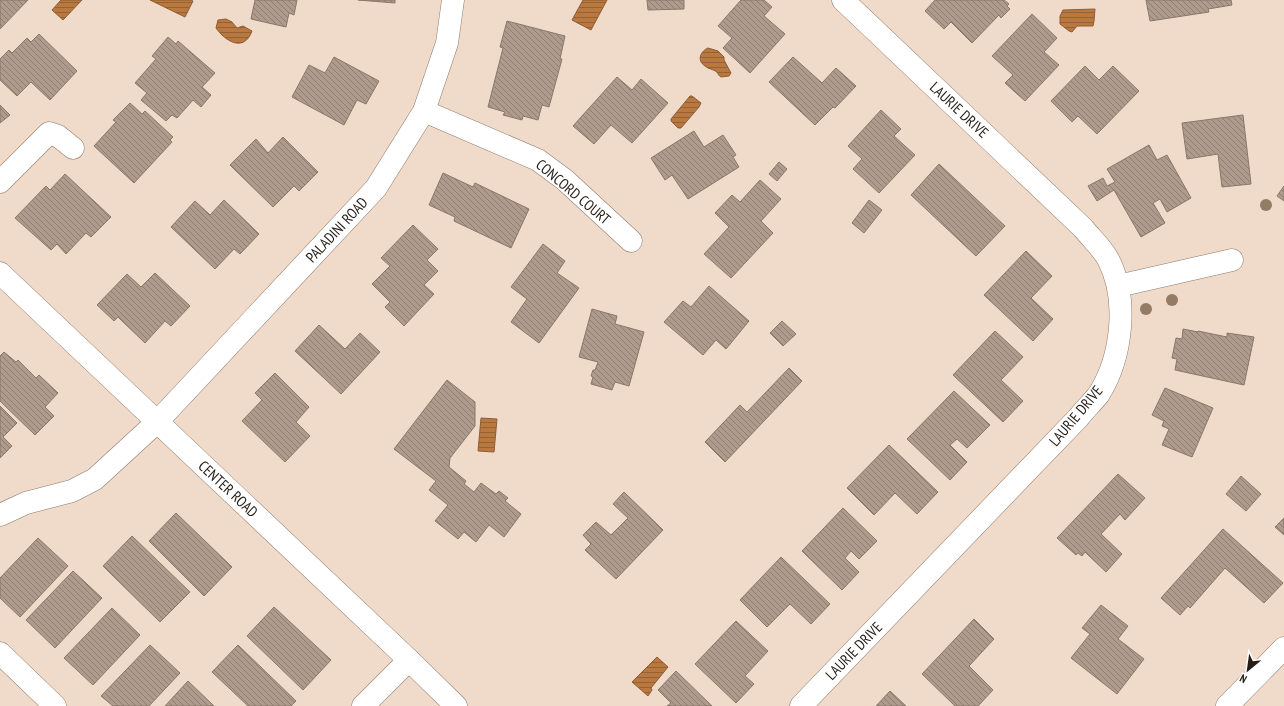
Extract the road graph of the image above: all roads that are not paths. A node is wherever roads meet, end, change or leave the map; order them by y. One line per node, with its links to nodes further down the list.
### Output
1 (453, 0): 3 (street, PALADINI ROAD)
2 (843, 0): 9 (street, LAURIE DRIVE)
3 (424, 111): 6 (street, CONCORD COURT); 10 (street, PALADINI ROAD)
4 (73, 148): 5 (street)
5 (0, 182)
6 (631, 241)
7 (1232, 260): 9 (street)
8 (0, 273): 10 (street, CENTER ROAD)
9 (1118, 286): 18 (street, LAURIE DRIVE)
10 (157, 422): 11 (street, PALADINI ROAD); 14 (street, CENTER ROAD)
11 (0, 515)
12 (1284, 648): 19 (street)
13 (0, 653): 15 (street)
14 (409, 660): 16 (street); 17 (street, CENTER ROAD)
15 (55, 706)
16 (363, 706)
17 (456, 706)
18 (801, 706)
19 (1227, 706)

